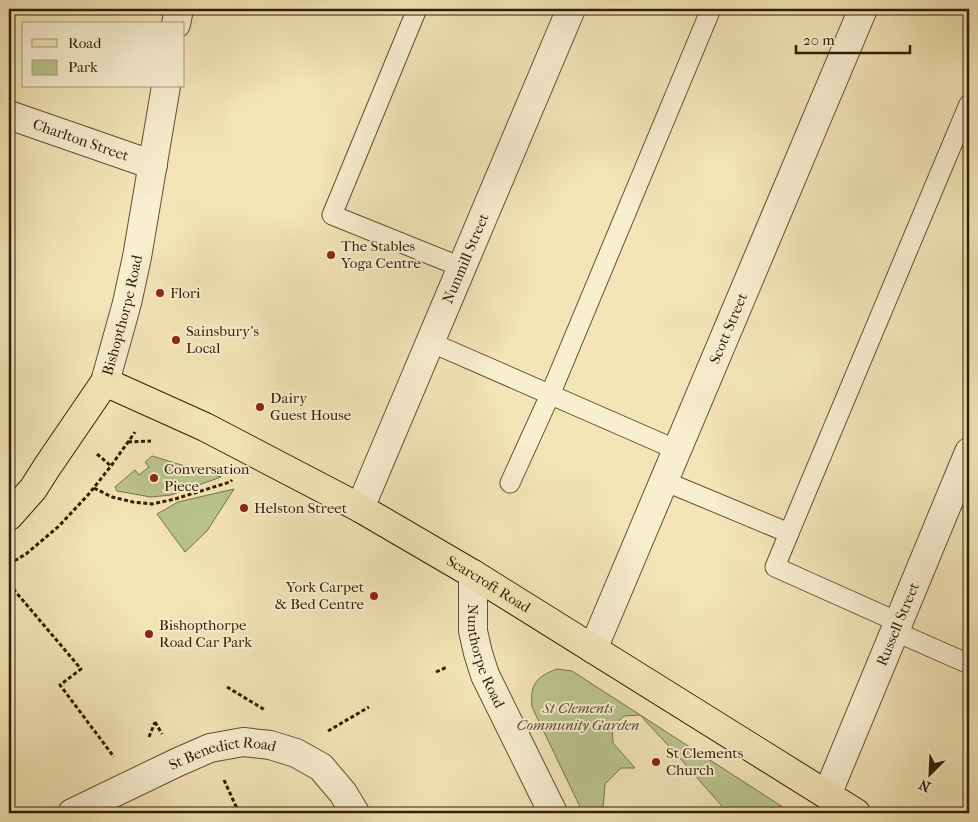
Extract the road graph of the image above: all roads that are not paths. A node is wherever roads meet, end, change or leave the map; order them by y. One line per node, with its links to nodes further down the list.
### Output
1 (179, 9): 6 (street)
2 (417, 9): 11 (lane)
3 (571, 9): 11 (street, Nunmill Street)
4 (711, 9): 14 (lane)
5 (863, 9): 15 (street, Scott Street)
6 (176, 22)
7 (166, 88): 10 (street, Bishopthorpe Road)
8 (969, 104): 21 (lane)
9 (9, 115): 10 (street, Charlton Street)
10 (152, 165): 13 (street, Bishopthorpe Road)
11 (461, 267): 12 (street, Nunmill Street)
12 (430, 342): 14 (lane); 19 (street, Nunmill Street)
13 (105, 382): 19 (main road, Scarcroft Road); 20 (main road, Bishopthorpe Road)
14 (550, 395): 15 (lane); 18 (lane)
15 (677, 450): 17 (street, Scott Street)
16 (969, 452): 23 (street, Russell Street)
17 (664, 481): 21 (lane); 24 (street, Scott Street)
18 (510, 483)
19 (360, 508): 22 (main road, Scarcroft Road)
20 (9, 516)
21 (789, 533): 23 (lane)
22 (473, 574): 24 (main road, Scarcroft Road); 29 (street, Nunthorpe Road)
23 (896, 626): 25 (lane); 26 (street, Russell Street)
24 (593, 649): 26 (main road, Scarcroft Road)
25 (969, 664)
26 (827, 795): 30 (main road, Scarcroft Road)
27 (72, 813): 28 (street, St Benedict Road)
28 (355, 813)
29 (553, 813)
30 (856, 813)

